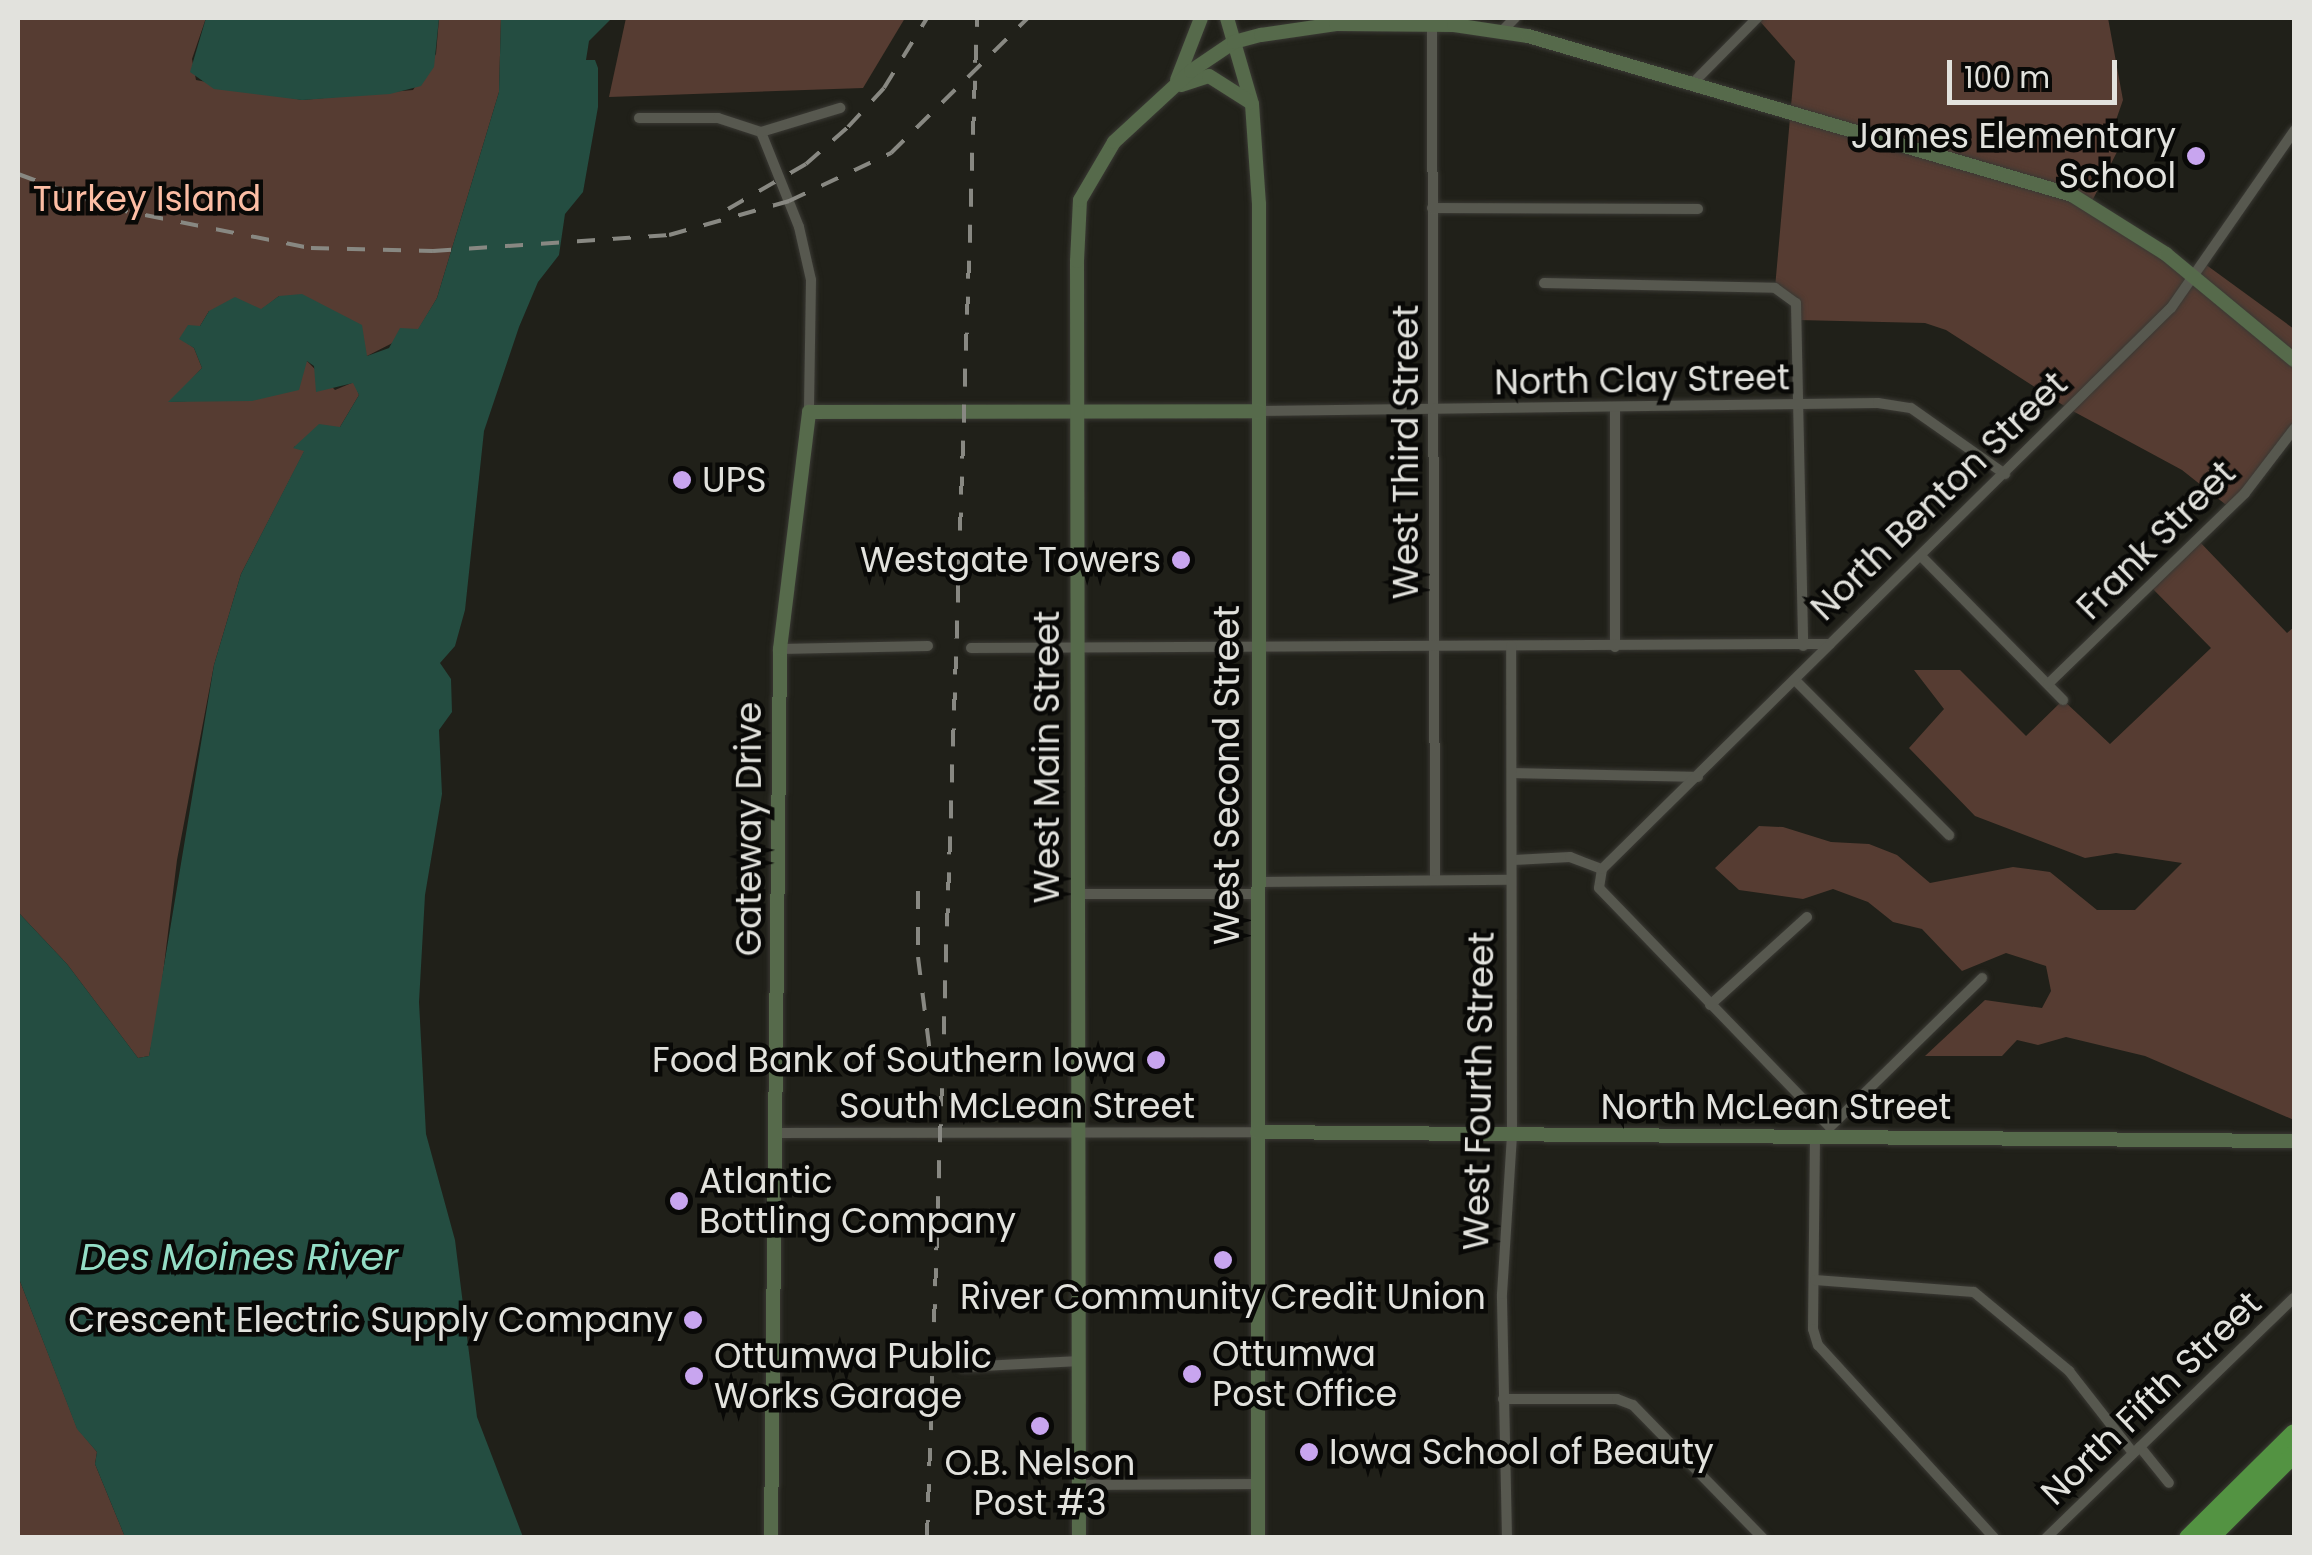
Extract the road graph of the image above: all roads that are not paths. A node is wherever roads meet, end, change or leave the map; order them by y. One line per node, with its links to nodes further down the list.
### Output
1 (1201, 18): 10 (main road)
2 (1226, 18): 8 (main road, West Second Street)
3 (1515, 18): 7 (street)
4 (1757, 18): 9 (street)
5 (1335, 21): 6 (main road); 8 (main road)
6 (1432, 25): 7 (main road); 16 (street, West Third Street)
7 (1501, 32): 9 (main road)
8 (1234, 42): 10 (main road, West Main Street); 11 (main road, West Second Street)
9 (1692, 84): 18 (main road)
10 (1172, 89): 11 (main road); 26 (main road, West Main Street)
11 (1252, 104): 24 (main road, West Second Street)
12 (840, 108): 15 (street)
13 (640, 118): 15 (street)
14 (2294, 131): 18 (street, North Benton Street)
15 (761, 132): 25 (street, Gateway Drive)
16 (1432, 208): 17 (street); 23 (street, West Third Street)
17 (1698, 209)
18 (2196, 280): 20 (main road); 28 (street, North Benton Street)
19 (1544, 283): 21 (street)
20 (2294, 360)
21 (1799, 405): 22 (street, North Clay Street); 28 (street, North Clay Street); 35 (street)
22 (1615, 408): 23 (street, North Clay Street); 34 (street)
23 (1433, 410): 24 (street, North Clay Street); 30 (street, West Third Street)
24 (1259, 411): 26 (main road); 39 (main road, West Second Street)
25 (808, 412): 26 (main road); 38 (main road, Gateway Drive)
26 (1076, 414): 37 (main road, West Main Street)
27 (2294, 429): 41 (street, Frank Street)
28 (2005, 474): 29 (street, North Benton Street)
29 (1922, 557): 31 (street, North Benton Street); 41 (street)
30 (1434, 644): 33 (street, North Benton Street); 39 (street, North Benton Street); 48 (street, West Third Street)
31 (1830, 644): 35 (street, North Benton Street); 40 (street)
32 (928, 646): 38 (street)
33 (1510, 646): 34 (street, North Benton Street); 43 (street, West Fourth Street)
34 (1615, 646): 35 (street, North Benton Street)
35 (1803, 646)
36 (971, 648): 37 (street, North Benton Street)
37 (1077, 648): 39 (street, North Benton Street); 51 (main road, West Main Street)
38 (780, 650): 56 (main road, Gateway Drive)
39 (1256, 650): 50 (main road, West Second Street)
40 (1796, 682): 44 (street); 45 (street)
41 (2048, 684): 42 (street)
42 (2063, 700)
43 (1514, 773): 44 (street); 46 (street, West Fourth Street)
44 (1698, 776): 47 (street)
45 (1949, 835)
46 (1514, 860): 47 (street); 49 (street, West Fourth Street)
47 (1602, 868): 54 (street)
48 (1435, 880): 49 (street); 50 (street)
49 (1510, 880): 59 (street, West Fourth Street)
50 (1256, 888): 51 (street); 55 (main road, West Second Street)
51 (1078, 894): 57 (main road, West Main Street)
52 (1808, 917): 54 (street)
53 (1982, 978): 58 (street)
54 (1710, 1006): 58 (street)
55 (1258, 1132): 57 (street, South McLean Street); 59 (main road, North McLean Street); 70 (main road, West Second Street)
56 (776, 1133): 57 (street, South McLean Street); 72 (main road, Gateway Drive)
57 (1080, 1133): 63 (main road, West Main Street)
58 (1825, 1133): 59 (main road, North McLean Street); 60 (main road, North McLean Street); 61 (street)
59 (1512, 1135): 65 (street, West Fourth Street)
60 (2294, 1141)
61 (1815, 1280): 67 (street); 77 (street)
62 (2294, 1298): 67 (street, North Fifth Street)
63 (1080, 1361): 64 (street); 71 (main road, West Main Street)
64 (963, 1366)
65 (1503, 1399): 75 (street, West Fourth Street); 76 (street)
66 (2294, 1433): 79 (highway)
67 (2137, 1450): 69 (street); 78 (street, North Fifth Street)
68 (2294, 1454): 80 (highway)
69 (2170, 1483)
70 (1258, 1484): 71 (street); 74 (main road, West Second Street)
71 (1079, 1486): 73 (main road, West Main Street)
72 (771, 1538)
73 (1079, 1538)
74 (1258, 1538)
75 (1506, 1538)
76 (1763, 1538)
77 (1994, 1538)
78 (2046, 1538)
79 (2188, 1538)
80 (2210, 1538)

